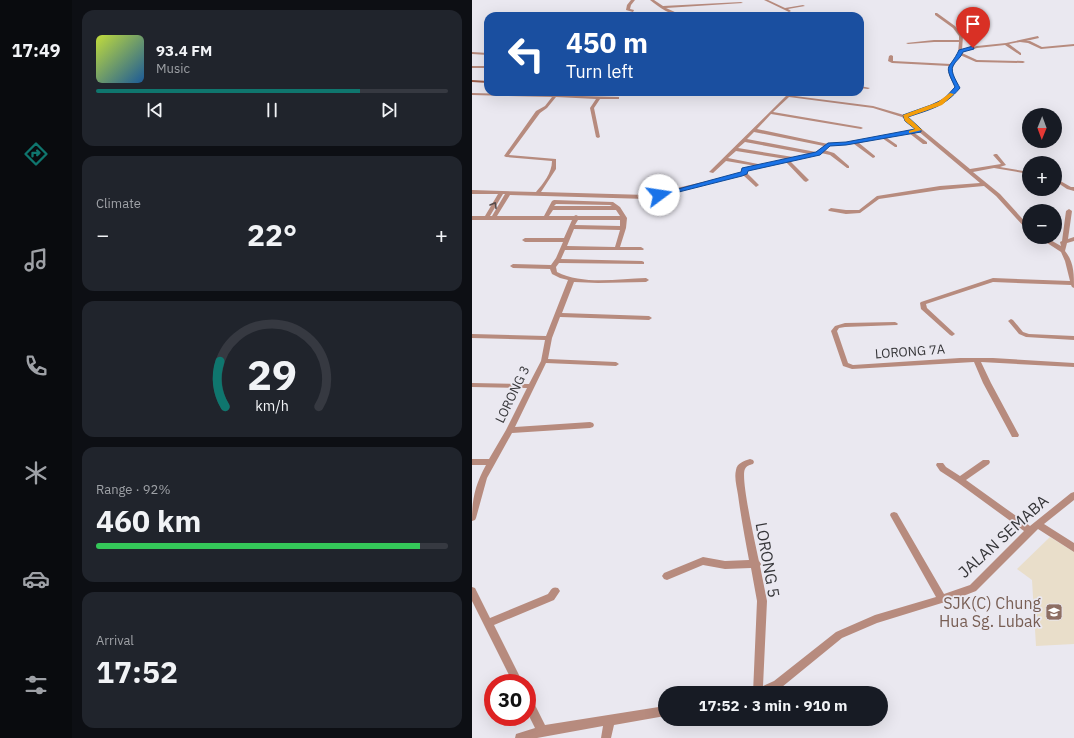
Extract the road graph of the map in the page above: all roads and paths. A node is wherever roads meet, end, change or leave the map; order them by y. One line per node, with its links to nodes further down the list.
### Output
1 (633, 0): 10 (street)
2 (652, 0): 8 (street)
3 (766, 0): 6 (street)
4 (741, 3): 8 (street)
5 (774, 6): 6 (street)
6 (779, 6): 9 (street)
7 (803, 6): 9 (street)
8 (663, 7): 12 (street)
9 (785, 9): 11 (street)
10 (633, 11)
11 (789, 11)
12 (672, 12)
13 (936, 14): 15 (street)
14 (1038, 37): 16 (street)
15 (960, 41): 17 (street); 23 (street)
16 (1019, 41): 18 (street); 20 (street)
17 (908, 43)
18 (1006, 44): 23 (street); 25 (street)
19 (1074, 45): 20 (street)
20 (1064, 47): 21 (street)
21 (1074, 50)
22 (472, 53): 24 (street)
23 (960, 53): 27 (street); 28 (street)
24 (484, 54)
25 (1020, 54)
26 (891, 56): 28 (street)
27 (1023, 62)
28 (951, 65): 44 (street)
29 (472, 67): 30 (street)
30 (484, 67)
31 (472, 81): 32 (street)
32 (484, 82)
33 (864, 88): 34 (street)
34 (868, 88)
35 (472, 94): 36 (street)
36 (484, 94)
37 (555, 96): 38 (street); 78 (street)
38 (599, 97): 39 (street); 49 (street)
39 (618, 98)
40 (786, 98): 41 (street); 42 (street); 43 (street)
41 (814, 98): 42 (street)
42 (880, 108): 44 (street)
43 (770, 113): 45 (street); 46 (street)
44 (904, 116): 47 (street)
45 (861, 128)
46 (753, 130): 51 (street); 54 (street)
47 (919, 130): 48 (street); 66 (street)
48 (910, 132): 50 (street); 53 (street)
49 (598, 137)
50 (883, 137): 52 (street); 55 (street)
51 (744, 140): 56 (street); 57 (street)
52 (855, 142): 54 (street); 59 (street)
53 (925, 143)
54 (828, 145): 57 (street)
55 (895, 146)
56 (735, 149): 60 (street); 61 (street)
57 (819, 152): 61 (street); 64 (street)
58 (995, 155): 65 (street)
59 (873, 158)
60 (724, 159): 63 (street); 67 (street)
61 (795, 159): 62 (street)
62 (787, 160): 63 (street); 70 (street)
63 (762, 166): 68 (street)
64 (847, 166)
65 (993, 168): 66 (street); 69 (street)
66 (969, 171): 71 (street)
67 (711, 172)
68 (744, 173): 73 (street); 78 (street)
69 (1022, 173)
70 (806, 180)
71 (985, 184): 79 (street); 87 (street)
72 (1062, 184): 74 (street)
73 (756, 185)
74 (1074, 189)
75 (472, 192): 76 (street)
76 (501, 193): 77 (street); 81 (street, one-way to 76)
77 (508, 193): 78 (street); 82 (street)
78 (537, 194)
79 (832, 210)
80 (1069, 211): 93 (street)
81 (487, 217): 82 (street); 85 (street)
82 (494, 217): 83 (street)
83 (546, 217): 84 (street); 86 (street)
84 (576, 217): 86 (street); 88 (street)
85 (472, 218)
86 (624, 218): 89 (street)
87 (1022, 221)
88 (572, 227): 89 (street); 92 (street)
89 (622, 228): 96 (street)
90 (1074, 239): 93 (street)
91 (525, 240): 92 (street)
92 (566, 240): 95 (street)
93 (1063, 242): 98 (street)
94 (1053, 244): 98 (street)
95 (563, 248): 96 (street); 99 (street)
96 (617, 249): 97 (street)
97 (641, 249)
98 (1063, 250): 105 (street)
99 (557, 261): 100 (street); 102 (street)
100 (642, 263)
101 (513, 266): 102 (street)
102 (553, 267): 104 (street)
103 (646, 280): 104 (street)
104 (571, 281): 106 (street, LORONG 3)
105 (1073, 285): 110 (street)
106 (558, 315): 107 (street); 112 (street, LORONG 3)
107 (649, 318)
108 (1011, 321): 113 (street)
109 (895, 324): 114 (street, LORONG 7A)
110 (952, 334)
111 (472, 336): 112 (street)
112 (549, 338): 115 (street, LORONG 3)
113 (1074, 338)
114 (977, 360): 117 (street, LORONG 7A); 122 (street)
115 (544, 361): 116 (street); 119 (street, LORONG 3)
116 (616, 364)
117 (1074, 364)
118 (472, 385): 119 (street)
119 (531, 386): 121 (street, LORONG 3)
120 (590, 425): 121 (street)
121 (510, 430): 124 (street, LORONG 3)
122 (1015, 435)
123 (472, 462): 124 (street)
124 (491, 462): 130 (street, LORONG 3)
125 (750, 462): 135 (street, LORONG 5)
126 (986, 462): 128 (street)
127 (940, 465): 128 (street)
128 (960, 480): 133 (street)
129 (1074, 495): 133 (street, JALAN SEMABA)
130 (474, 500): 132 (street, LORONG 3)
131 (894, 515): 139 (street)
132 (472, 518)
133 (1034, 528): 134 (street); 139 (street, JALAN SEMABA)
134 (1074, 548)
135 (756, 564): 136 (street); 142 (street, LORONG 5)
136 (667, 576)
137 (472, 591): 140 (street)
138 (555, 591): 140 (street)
139 (942, 599): 143 (street, JALAN SEMABA)
140 (488, 623): 141 (street)
141 (514, 674)
142 (759, 686)
143 (774, 686)
144 (658, 712): 146 (street)
145 (536, 719): 147 (street)
146 (609, 720): 147 (street); 149 (street)
147 (542, 731): 148 (street)
148 (520, 738)
149 (606, 738)

